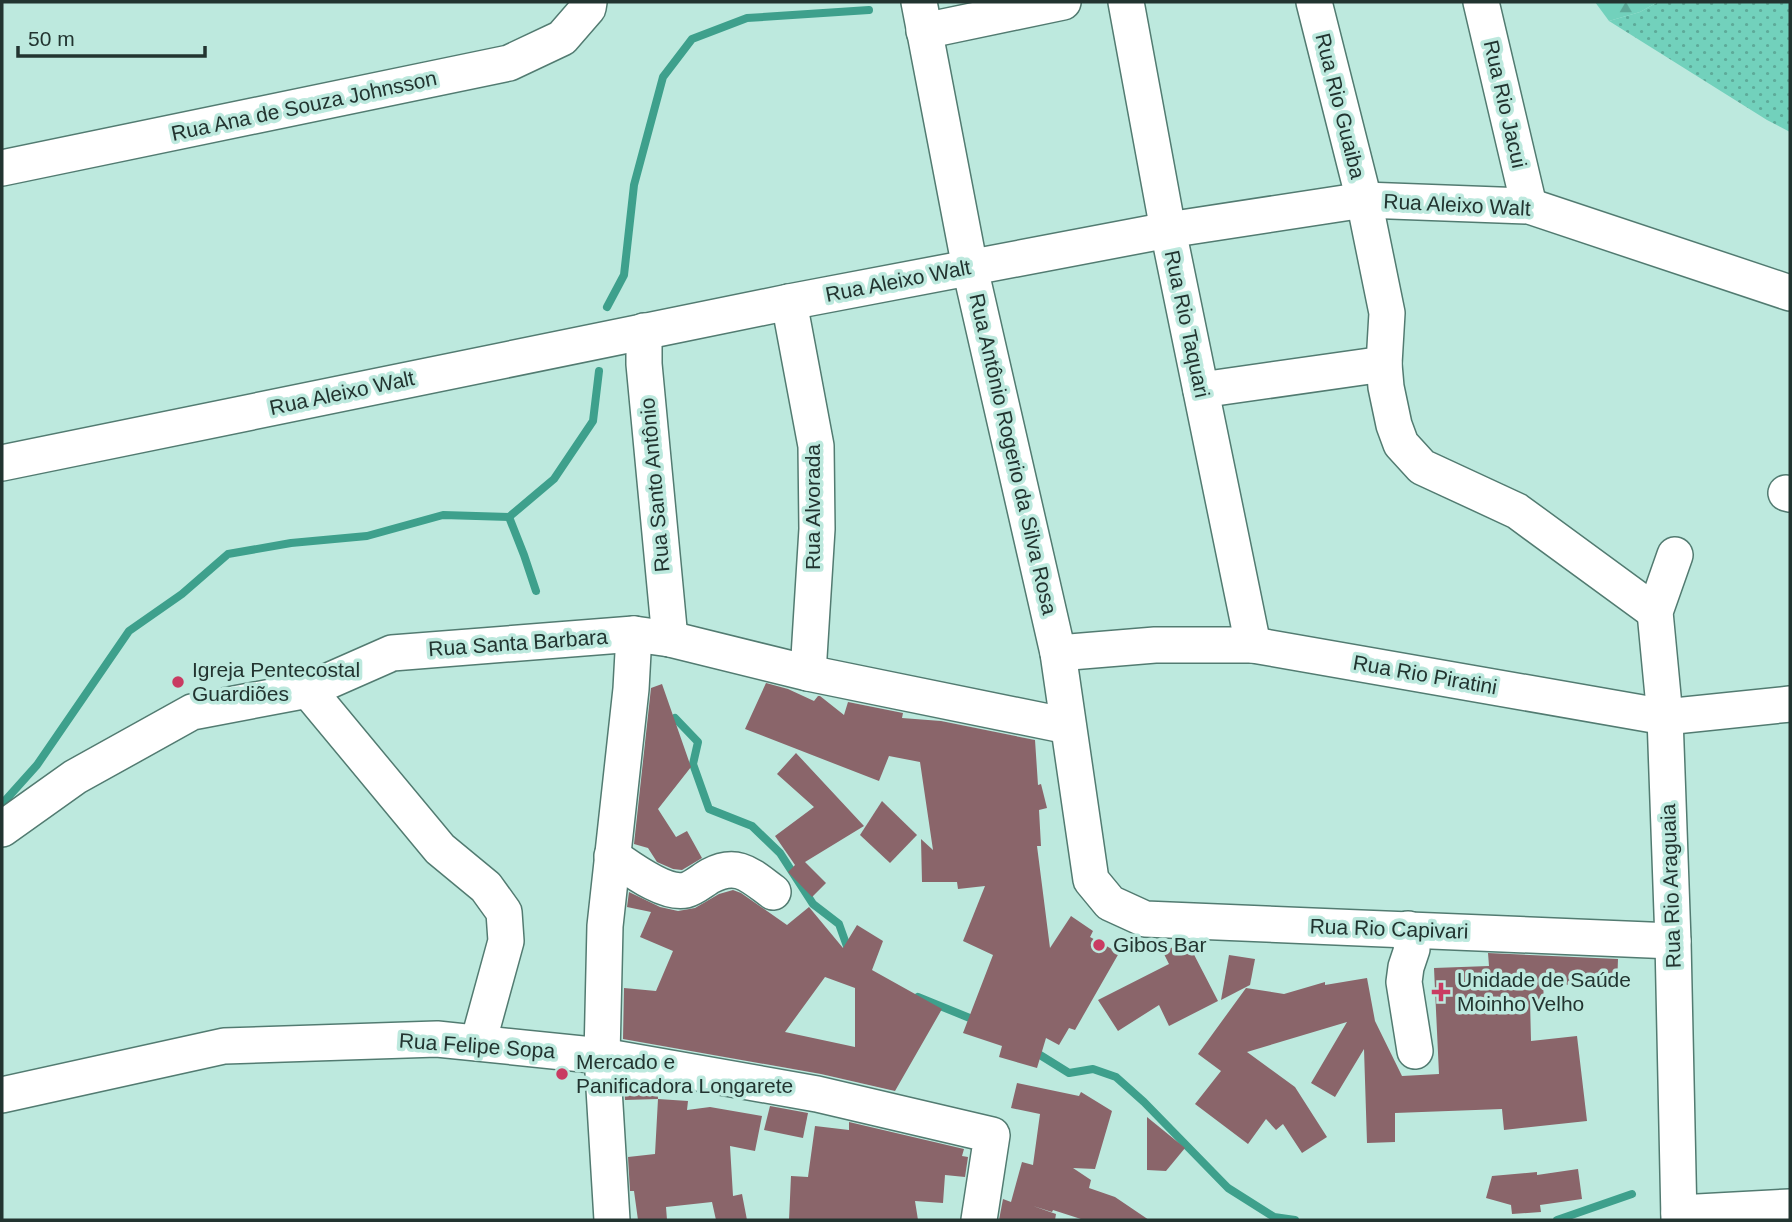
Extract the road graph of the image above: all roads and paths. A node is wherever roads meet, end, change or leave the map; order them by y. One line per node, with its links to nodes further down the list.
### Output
1 (1063, 2): 6 (street)
2 (1126, 2): 10 (street, Rua Rio Taquari)
3 (1314, 2): 8 (street, Rua Rio Guaiba)
4 (1481, 2): 9 (street, Rua Rio Jacui)
5 (588, 5): 7 (street, Rua Ana de Souza Johnsson)
6 (921, 16): 11 (street, Rua Antônio Rogerio da Silva Rosa)
7 (2, 168)
8 (1364, 200): 9 (street, Rua Aleixo Walt); 10 (street, Rua Aleixo Walt); 15 (street, Rua Rio Guaiba)
9 (1529, 206): 12 (street, Rua Aleixo Walt)
10 (1168, 230): 11 (street, Rua Aleixo Walt); 16 (street, Rua Rio Taquari)
11 (971, 268): 13 (street, Rua Aleixo Walt); 23 (street, Rua Antônio Rogerio da Silva Rosa)
12 (1790, 293)
13 (789, 302): 14 (street, Rua Aleixo Walt); 24 (street, Rua Alvorada)
14 (644, 331): 17 (street, Rua Aleixo Walt); 21 (street, Rua Santo Antônio)
15 (1384, 364): 16 (street); 19 (street, Rua Rio Guaiba)
16 (1201, 390): 22 (street, Rua Rio Taquari)
17 (2, 463)
18 (1675, 555): 19 (street, Rua Rio Araguaia)
19 (1655, 612): 27 (street, Rua Rio Araguaia)
20 (634, 634): 21 (street, Rua Santa Barbara); 25 (street, Rua Santa Barbara); 30 (street)
21 (670, 639): 24 (street, Rua Santa Barbara)
22 (1253, 645): 23 (street, Rua Rio Piratini); 27 (street, Rua Rio Piratini)
23 (1058, 653): 28 (street, Rua Antônio Rogerio da Silva Rosa)
24 (808, 673): 28 (street, Rua Santa Barbara)
25 (308, 690): 29 (street, Rua Santa Barbara); 35 (street)
26 (1790, 704): 27 (street, Rua Rio Piratini)
27 (1665, 717): 34 (street, Rua Rio Araguaia)
28 (1068, 726): 32 (street, Rua Antônio Rogerio da Silva Rosa)
29 (2, 829)
30 (612, 856): 31 (street); 37 (street)
31 (773, 892)
32 (1110, 902): 33 (street, Rua Rio Capivari)
33 (1408, 929): 34 (street, Rua Rio Capivari); 36 (street)
34 (1673, 941): 40 (street, Rua Rio Araguaia)
35 (478, 1043): 37 (street, Rua Felipe Sopa); 38 (street, Rua Felipe Sopa)
36 (1415, 1051)
37 (602, 1056): 41 (street); 42 (street, Rua Felipe Sopa)
38 (2, 1095)
39 (1790, 1207): 40 (street)
40 (1679, 1217)
41 (612, 1220)
42 (979, 1220)

